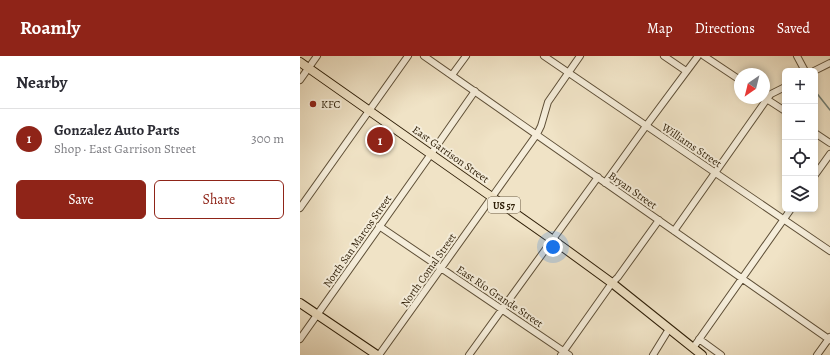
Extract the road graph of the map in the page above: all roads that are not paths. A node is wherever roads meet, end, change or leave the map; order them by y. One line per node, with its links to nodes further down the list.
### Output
1 (317, 56): 13 (street)
2 (408, 56): 27 (street)
3 (424, 56): 18 (street, Bryan Street)
4 (466, 56): 18 (street)
5 (544, 56): 17 (street, Williams Street)
6 (580, 56): 17 (street, North Comal Street)
7 (664, 56): 16 (street)
8 (698, 56): 16 (street)
9 (704, 56): 19 (street)
10 (797, 56): 14 (street)
11 (300, 62): 13 (main road, East Garrison Street / US 57)
12 (830, 63): 15 (street)
13 (309, 67): 20 (street); 27 (main road, East Garrison Street / US 57)
14 (803, 68)
15 (818, 69)
16 (686, 71): 28 (street)
17 (568, 73): 28 (street, Williams Street); 29 (street, North Comal Street)
18 (452, 76): 22 (street, Bryan Street)
19 (734, 76)
20 (300, 80)
21 (782, 88): 23 (street)
22 (475, 91): 29 (street, Bryan Street); 32 (street, North San Marcos Street)
23 (770, 95)
24 (770, 101): 26 (street)
25 (762, 104): 35 (street)
26 (782, 109)
27 (369, 110): 32 (main road, East Garrison Street / US 57); 39 (street)
28 (646, 126): 35 (street, Williams Street); 37 (street)
29 (537, 134): 36 (street, Bryan Street); 38 (street, North Comal Street)
30 (818, 134): 31 (street)
31 (830, 143)
32 (431, 154): 38 (main road, East Garrison Street / US 57); 43 (street, North San Marcos Street)
33 (830, 154): 34 (street)
34 (818, 171)
35 (715, 173): 41 (street, Williams Street); 44 (street)
36 (598, 177): 37 (street, Bryan Street); 45 (street)
37 (605, 183): 42 (street, Bryan Street)
38 (492, 197): 45 (main road, East Garrison Street / US 57); 47 (street, North Comal Street)
39 (300, 208)
40 (789, 212): 41 (street)
41 (784, 219): 46 (street, Williams Street); 48 (street)
42 (659, 220): 44 (street, Bryan Street); 49 (street)
43 (379, 226): 47 (street, East Río Grande Street); 52 (street, North San Marcos Street)
44 (674, 231): 48 (street, Bryan Street)
45 (553, 240): 49 (main road, East Garrison Street / US 57); 51 (street)
46 (830, 251)
47 (441, 268): 51 (street, East Río Grande Street); 59 (street, North Comal Street)
48 (742, 278): 55 (street); 56 (street, Bryan Street)
49 (612, 283): 53 (main road, East Garrison Street / US 57); 58 (street)
50 (300, 303): 52 (main road)
51 (502, 309): 58 (street, East Río Grande Street); 60 (street)
52 (318, 315): 54 (street, North San Marcos Street); 59 (main road)
53 (669, 329): 57 (main road, East Garrison Street / US 57); 62 (street)
54 (300, 339)
55 (700, 339): 57 (street); 64 (street)
56 (830, 339): 65 (street)
57 (693, 348): 63 (main road, East Garrison Street / US 57)
58 (562, 353): 61 (street, East Río Grande Street)
59 (378, 355)
60 (469, 355)
61 (569, 355)
62 (652, 355)
63 (702, 355)
64 (721, 355)
65 (817, 355)

